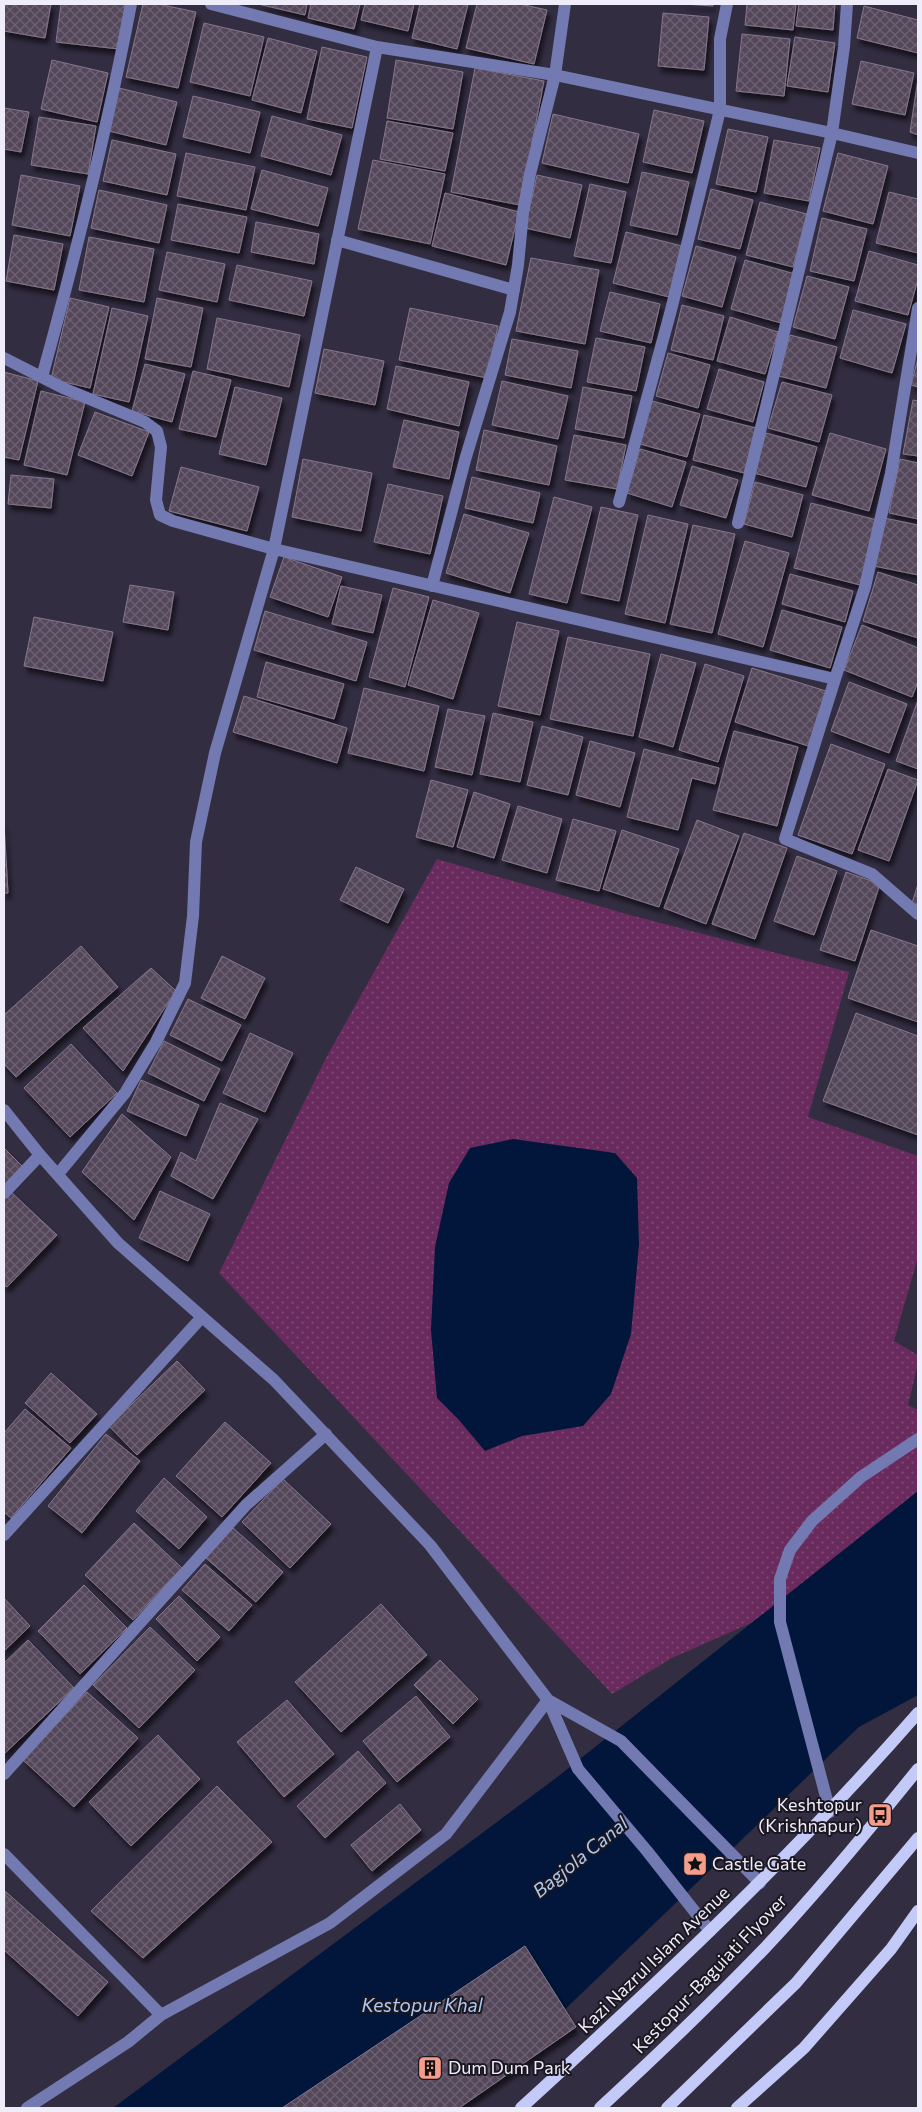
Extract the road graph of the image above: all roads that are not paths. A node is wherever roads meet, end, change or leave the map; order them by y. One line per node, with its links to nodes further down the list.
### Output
1 (131, 4): 15 (street)
2 (211, 4): 6 (street)
3 (565, 4): 7 (street)
4 (727, 4): 8 (street)
5 (847, 4): 9 (street)
6 (377, 47): 7 (street); 11 (street)
7 (554, 75): 8 (street); 12 (street)
8 (720, 110): 9 (street); 16 (street)
9 (832, 133): 10 (street); 17 (street)
10 (918, 153)
11 (337, 240): 12 (street); 18 (street)
12 (514, 290): 19 (street)
13 (918, 308): 20 (street)
14 (4, 358): 15 (street)
15 (42, 377): 18 (street)
16 (619, 502)
17 (738, 523)
18 (274, 549): 19 (street); 24 (street)
19 (432, 586): 20 (street)
20 (835, 679): 21 (street)
21 (918, 914)
22 (4, 1110): 23 (street)
23 (40, 1155): 24 (street); 25 (street)
24 (58, 1174): 26 (street)
25 (4, 1194)
26 (202, 1317): 27 (street); 29 (street)
27 (326, 1434): 30 (street); 33 (street)
28 (918, 1440): 34 (street)
29 (4, 1535)
30 (548, 1700): 37 (street); 39 (street); 40 (street)
31 (918, 1713): 34 (main road, Kazi Nazrul Islam Avenue)
32 (918, 1769): 43 (main road, Kestopur-Baguiati Flyover)
33 (4, 1774)
34 (830, 1812): 37 (main road, Kazi Nazrul Islam Avenue)
35 (918, 1838): 44 (main road)
36 (4, 1854): 40 (street)
37 (760, 1883): 39 (main road, Kazi Nazrul Islam Avenue)
38 (918, 1911): 45 (main road)
39 (710, 1931): 42 (main road, Kazi Nazrul Islam Avenue)
40 (161, 2015): 41 (street)
41 (26, 2108)
42 (521, 2108)
43 (600, 2108)
44 (667, 2108)
45 (737, 2108)

